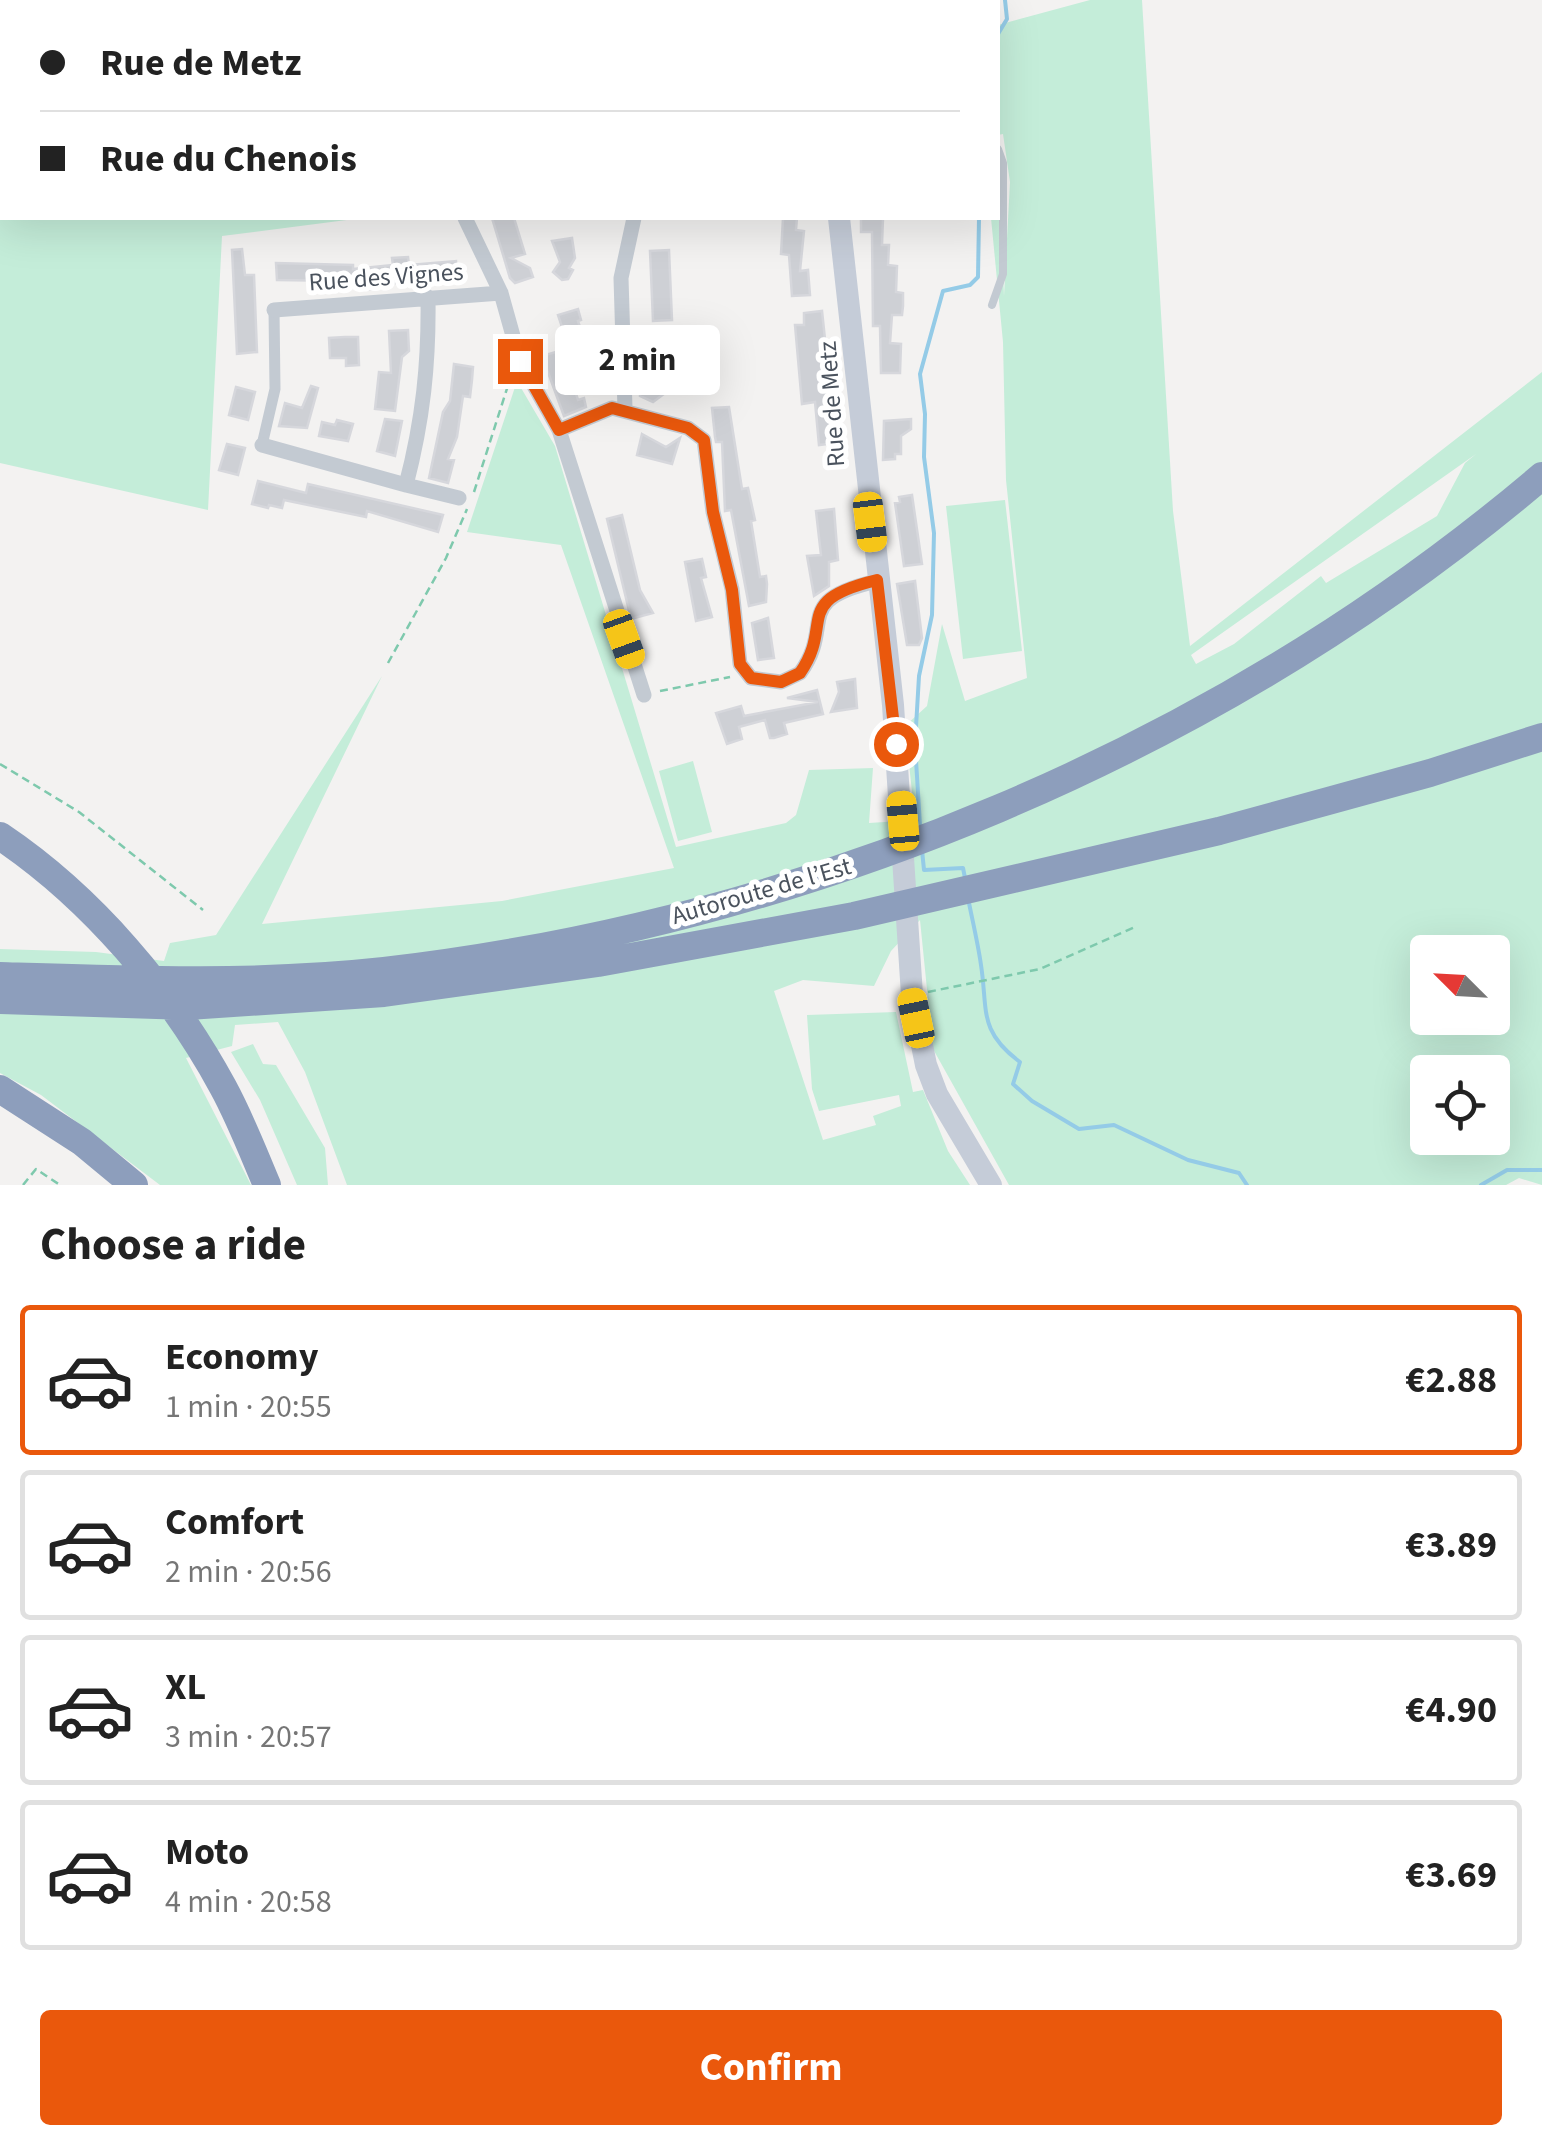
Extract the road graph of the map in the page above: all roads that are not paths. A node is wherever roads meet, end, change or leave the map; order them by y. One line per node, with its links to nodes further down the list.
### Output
1 (1000, 156): 7 (lane)
2 (466, 220): 5 (street)
3 (634, 220): 9 (street)
4 (839, 220): 15 (main road, Rue de Metz)
5 (501, 293): 6 (street, Rue des Vignes); 10 (street)
6 (428, 297): 8 (street, Rue des Vignes); 13 (street)
7 (992, 305)
8 (274, 310): 11 (street)
9 (625, 409): 10 (street); 15 (street)
10 (559, 430): 16 (street)
11 (262, 445): 13 (street)
12 (1542, 476): 19 (highway, Autoroute de l’Est)
13 (406, 484): 14 (street)
14 (459, 498)
15 (877, 580): 24 (main road, Rue de Metz)
16 (644, 695)
17 (1542, 737): 20 (highway, Autoroute de l’Est)
18 (0, 836): 23 (highway)
19 (0, 976)
20 (0, 1000)
21 (0, 1089): 22 (highway)
22 (134, 1185)
23 (267, 1185)
24 (991, 1185)

